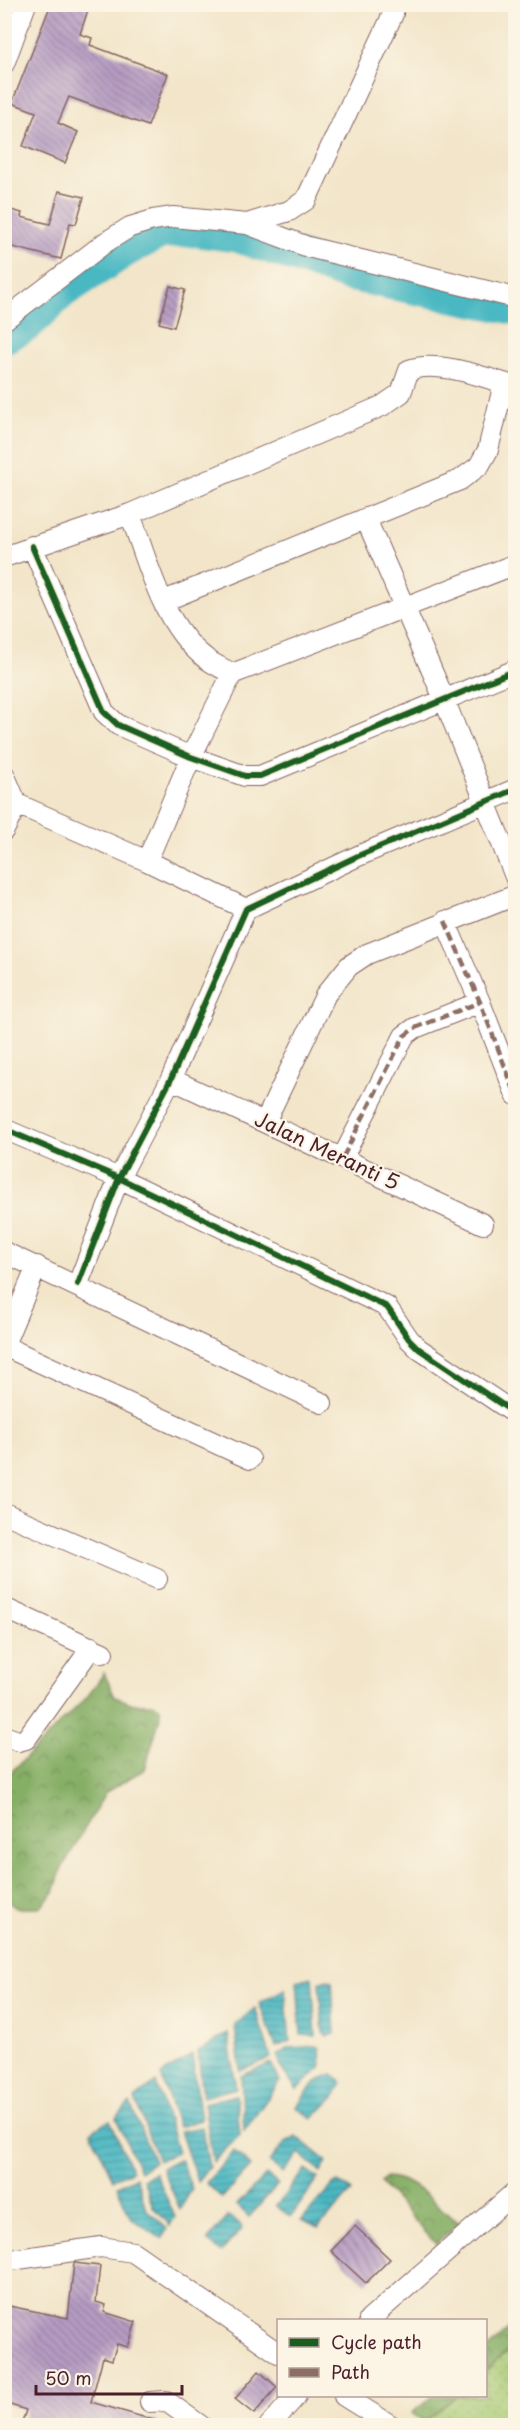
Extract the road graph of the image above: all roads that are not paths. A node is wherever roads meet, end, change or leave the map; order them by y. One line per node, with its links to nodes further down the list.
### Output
1 (26, 4): 3 (street)
2 (393, 14): 4 (street)
3 (4, 64)
4 (247, 224): 5 (street); 6 (street)
5 (516, 298)
6 (4, 320)
7 (510, 385): 8 (street); 9 (street)
8 (130, 514): 10 (street); 13 (street)
9 (366, 519): 13 (street); 14 (street)
10 (32, 546): 11 (street); 18 (street)
11 (4, 557)
12 (516, 564): 14 (street)
13 (164, 601): 16 (street)
14 (405, 609): 16 (street); 17 (street)
15 (516, 670): 17 (street)
16 (232, 674): 18 (street)
17 (444, 702): 18 (street); 21 (street)
18 (191, 757): 24 (street)
19 (4, 774): 22 (street)
20 (516, 789): 21 (street)
21 (484, 802): 25 (street); 27 (street)
22 (17, 804): 23 (street); 24 (street)
23 (4, 830)
24 (147, 861): 27 (street)
25 (516, 879)
26 (516, 895): 28 (street)
27 (246, 909): 30 (street)
28 (445, 921): 29 (street); 32 (street)
29 (480, 1002): 31 (street); 34 (street)
30 (171, 1079): 32 (street, Jalan Meranti 5); 35 (street)
31 (516, 1095)
32 (265, 1122): 34 (street, Jalan Meranti 5)
33 (4, 1129): 35 (street)
34 (343, 1157): 36 (street, Jalan Meranti 5)
35 (119, 1178): 39 (street); 42 (street)
36 (483, 1224)
37 (4, 1252): 38 (street)
38 (37, 1266): 39 (street); 40 (street)
39 (78, 1284): 41 (street)
40 (4, 1346): 43 (street)
41 (322, 1402)
42 (516, 1414)
43 (250, 1459)
44 (4, 1513): 45 (street)
45 (158, 1579)
46 (4, 1608): 47 (street)
47 (4, 1736)
48 (516, 2191): 50 (street)
49 (4, 2261): 51 (street)
50 (370, 2319)
51 (277, 2352)
52 (295, 2397): 56 (street)
53 (346, 2397): 57 (street)
54 (166, 2404): 55 (street)
55 (201, 2426)
56 (269, 2426)
57 (392, 2426)

